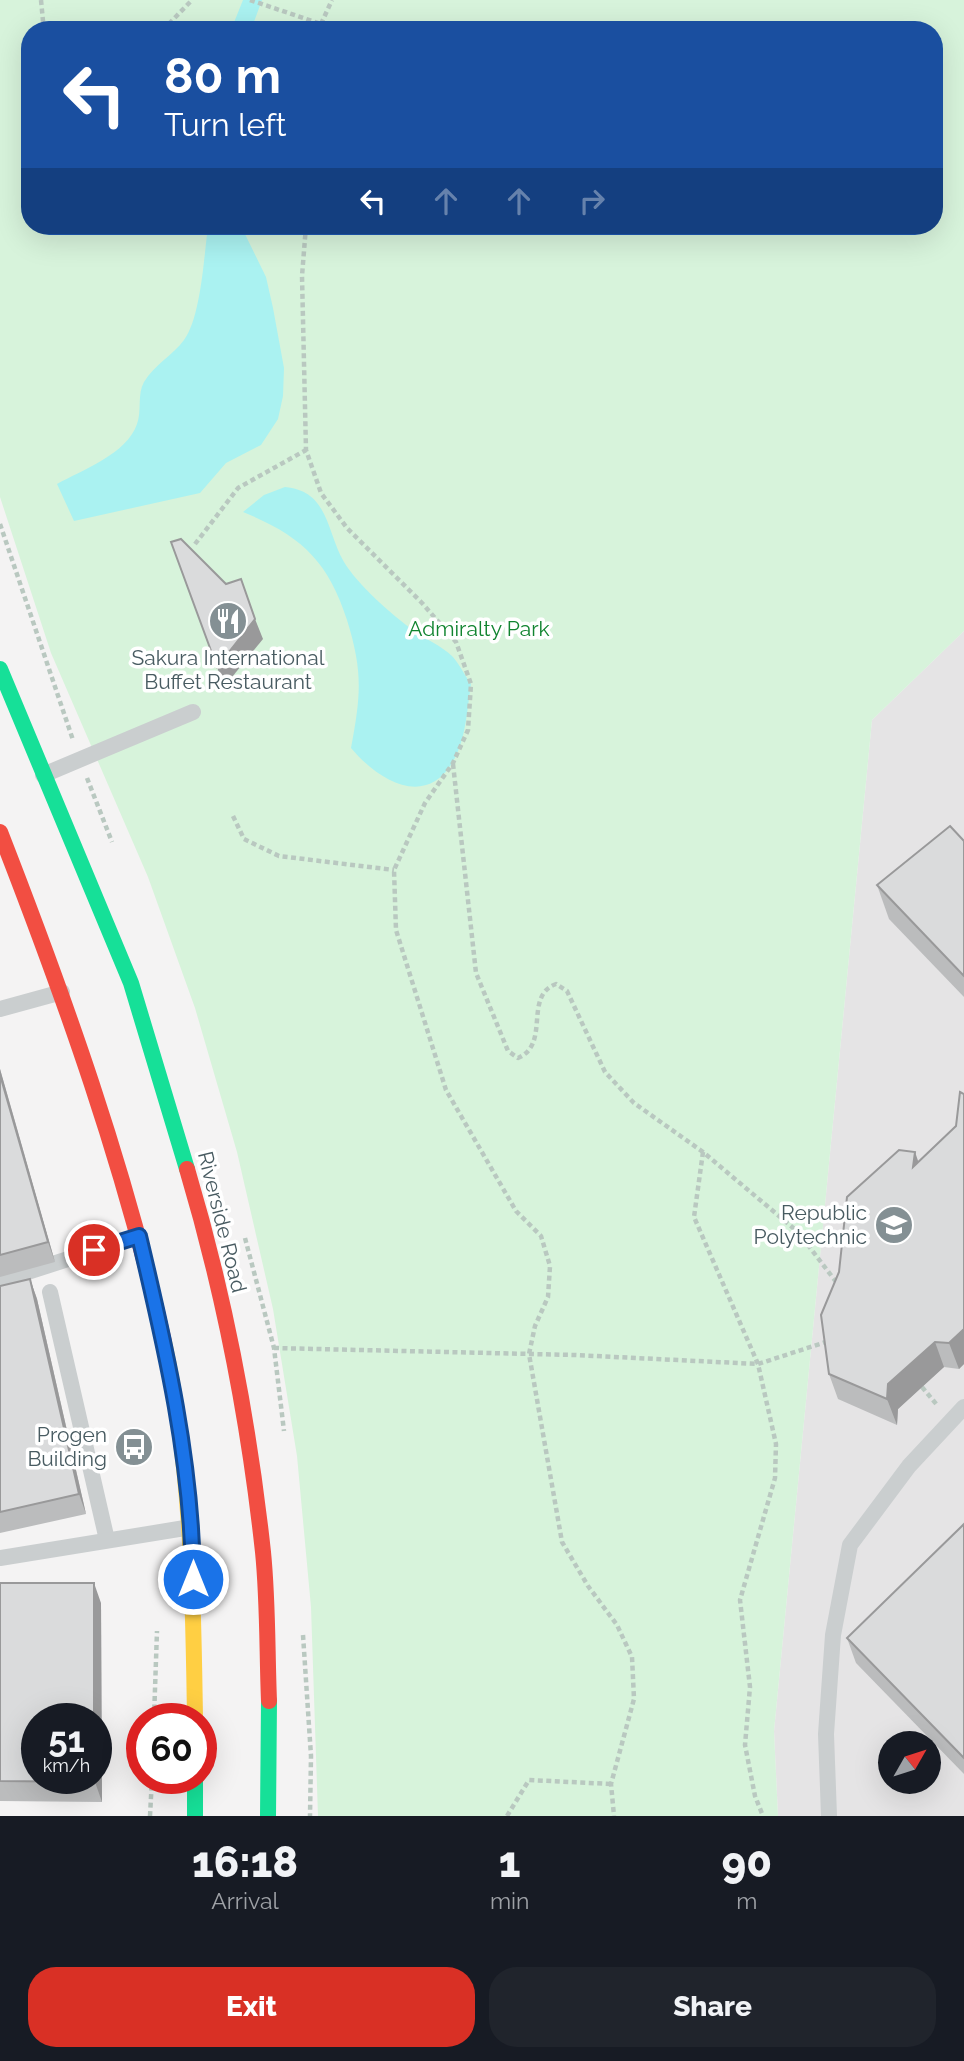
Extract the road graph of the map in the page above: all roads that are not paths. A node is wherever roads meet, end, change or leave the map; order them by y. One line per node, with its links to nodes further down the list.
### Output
1 (0, 669): 3 (main road, Riverside Road)
2 (193, 712): 3 (lane)
3 (43, 775): 17 (main road, Riverside Road)
4 (0, 832): 5 (main road)
5 (64, 991): 6 (lane); 7 (main road)
6 (0, 1009)
7 (139, 1236): 8 (lane); 11 (main road)
8 (0, 1281)
9 (50, 1292): 12 (lane)
10 (964, 1407): 18 (lane)
11 (193, 1527): 12 (lane); 14 (main road)
12 (107, 1540): 13 (lane)
13 (0, 1558)
14 (195, 1703)
15 (195, 1794): 16 (main road)
16 (195, 1816)
17 (268, 1816)
18 (829, 1816)

